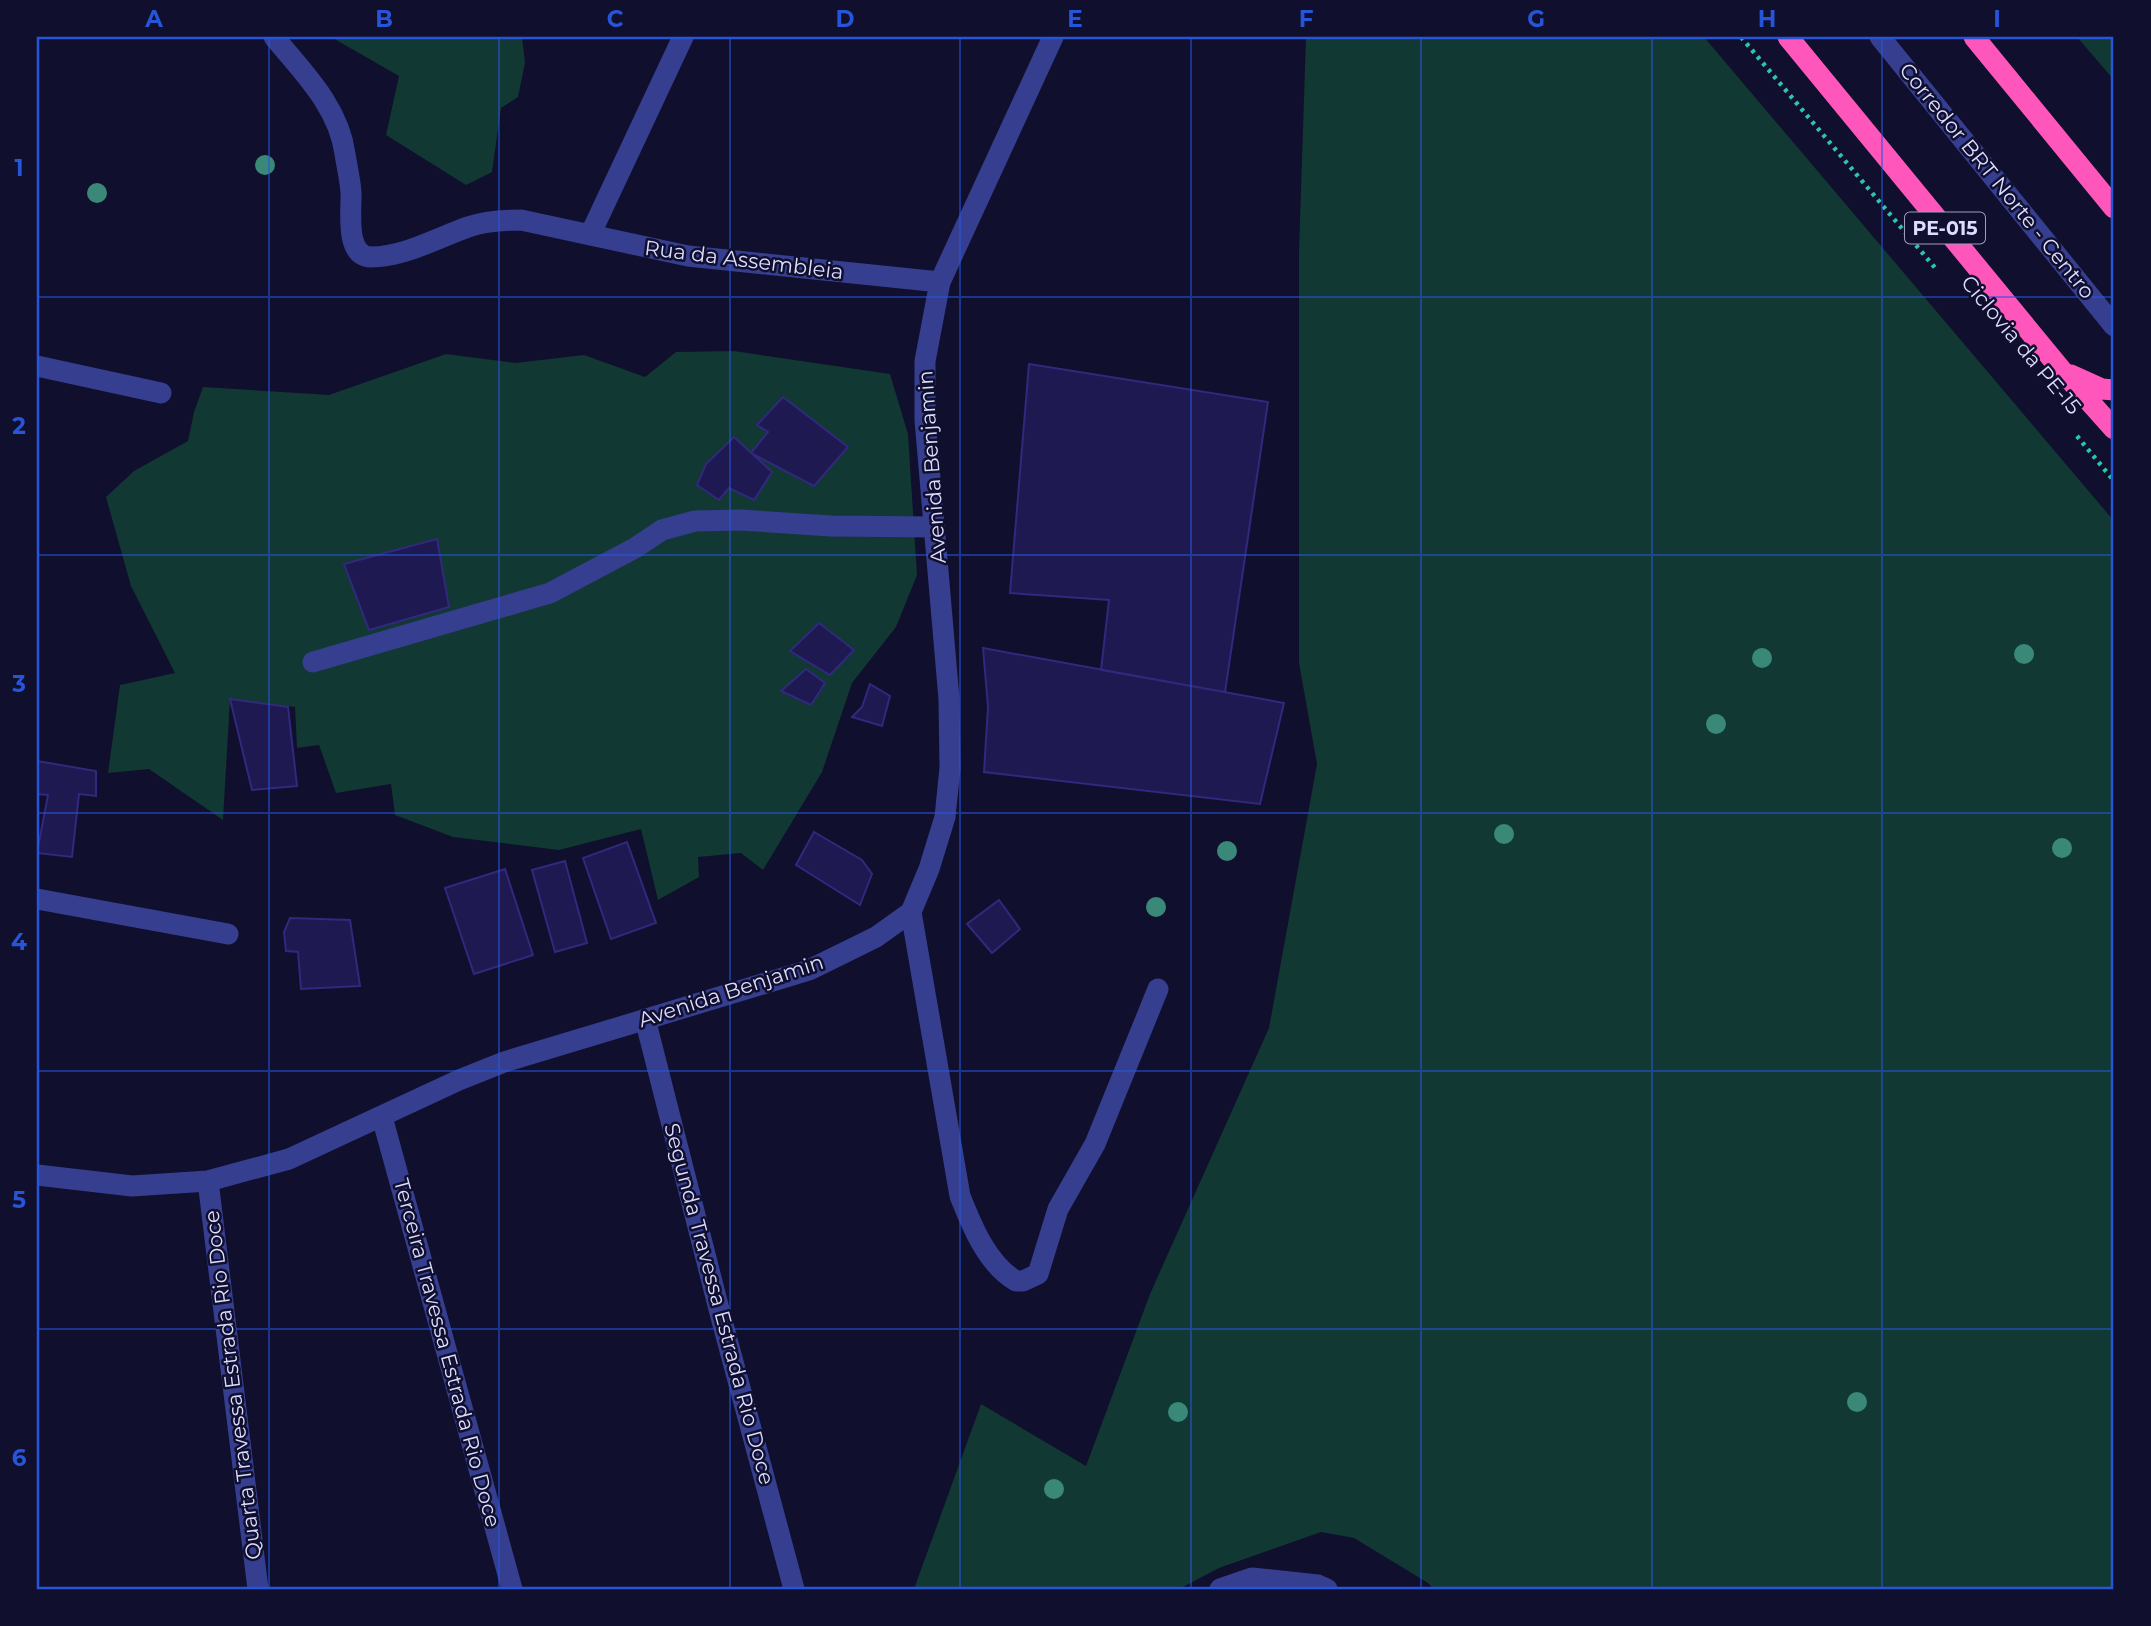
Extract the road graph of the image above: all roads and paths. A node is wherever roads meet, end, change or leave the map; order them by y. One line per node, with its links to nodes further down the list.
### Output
1 (274, 37): 9 (street, Rua da Assembleia)
2 (683, 37): 9 (street)
3 (1053, 37): 11 (street, Avenida Benjamin)
4 (1741, 37): 10 (path, Ciclovia da PE-15)
5 (1788, 37): 14 (highway, PE-015)
6 (1880, 37): 12 (street, Corredor BRT Norte - Centro)
7 (1974, 37): 8 (highway)
8 (2114, 208)
9 (590, 235): 11 (street, Rua da Assembleia)
10 (1938, 271)
11 (940, 282): 20 (street, Avenida Benjamin)
12 (2114, 326)
13 (37, 366): 16 (street)
14 (2063, 372): 15 (highway); 18 (highway, PE-015)
15 (2114, 390)
16 (161, 393)
17 (2071, 429): 19 (path, Ciclovia da PE-15)
18 (2114, 429)
19 (2114, 481)
20 (934, 527): 21 (street); 23 (street, Avenida Benjamin)
21 (313, 662)
22 (37, 900): 24 (street)
23 (911, 912): 25 (street); 26 (street, Avenida Benjamin)
24 (228, 934)
25 (1158, 989)
26 (645, 1019): 27 (street, Avenida Benjamin); 32 (street, Segunda Travessa Estrada Rio Doce)
27 (382, 1117): 29 (street, Avenida Benjamin); 31 (street, Terceira Travessa Estrada Rio Doce)
28 (37, 1175): 29 (street, Avenida Benjamin)
29 (208, 1181): 30 (street, Quarta Travessa Estrada Rio Doce)
30 (258, 1589)
31 (512, 1589)
32 (794, 1589)
33 (1220, 1589): 34 (street)
34 (1327, 1589)

